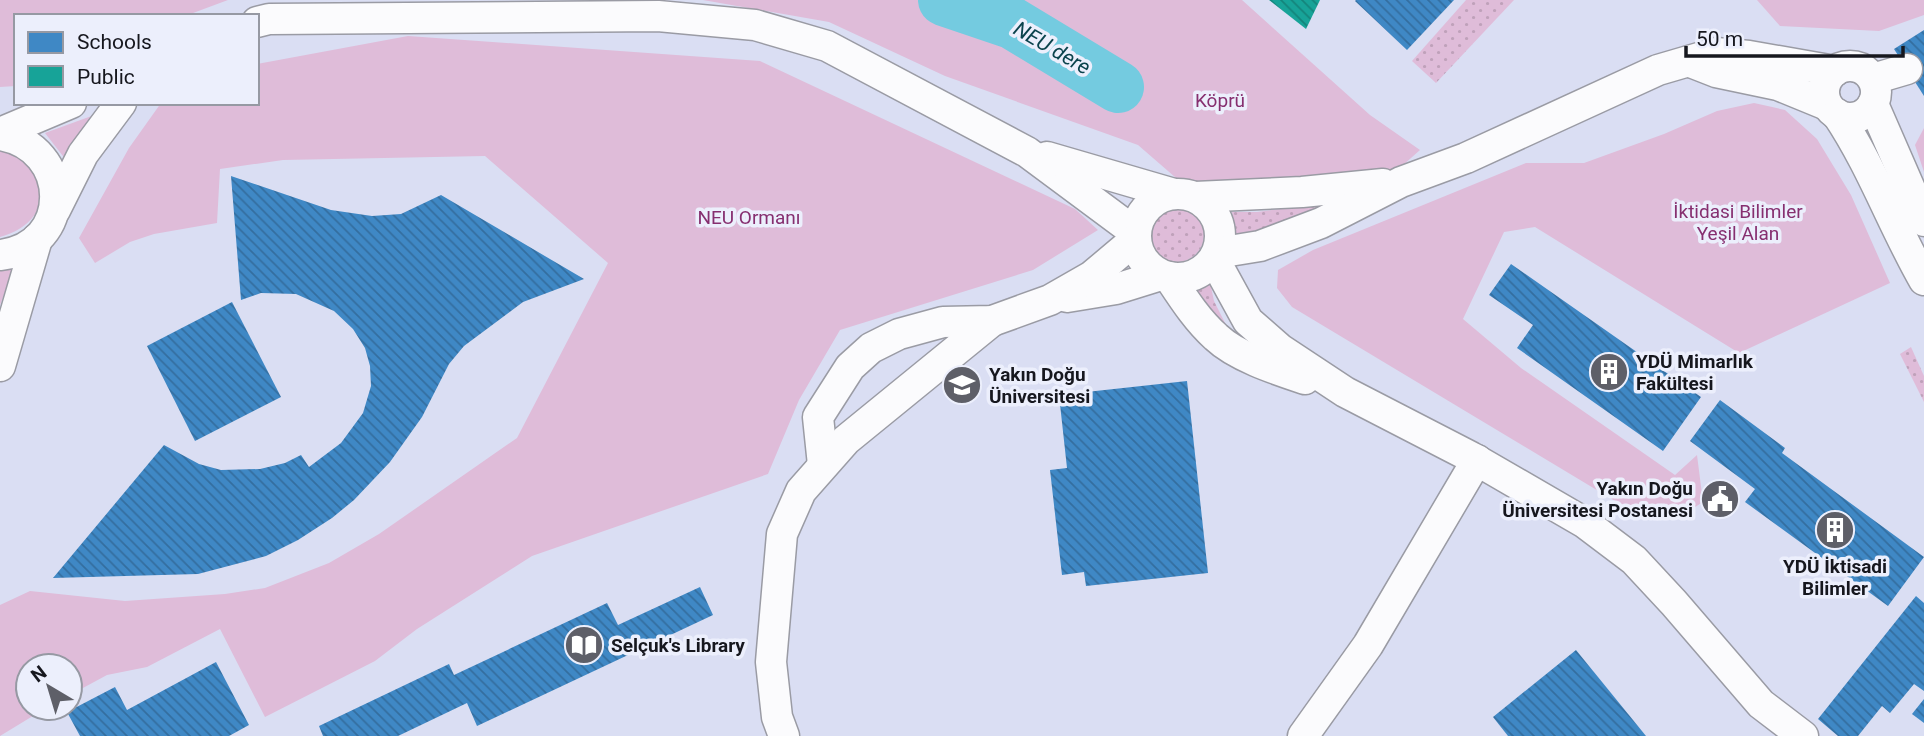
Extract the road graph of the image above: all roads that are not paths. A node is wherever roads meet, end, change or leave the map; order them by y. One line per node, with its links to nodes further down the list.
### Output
1 (657, 8): 2 (street); 11 (street)
2 (259, 21)
3 (1690, 61): 5 (street); 9 (street); 12 (street)
4 (1907, 69): 6 (street)
5 (1835, 71): 6 (street); 9 (street)
6 (1873, 92): 9 (street); 15 (street)
7 (66, 105): 10 (street)
8 (120, 105): 14 (street)
9 (1832, 110): 21 (street)
10 (0, 134): 14 (street)
11 (1027, 152): 13 (street); 16 (street)
12 (1401, 182): 13 (street); 19 (street)
13 (1184, 195): 16 (street); 19 (street)
14 (53, 212): 17 (street)
15 (1924, 221)
16 (1136, 236): 20 (street); 22 (street)
17 (37, 239): 18 (street); 24 (street)
18 (0, 255)
19 (1216, 256): 20 (street); 25 (street)
20 (1165, 276): 22 (street); 25 (street)
21 (1924, 280)
22 (1050, 300): 23 (street)
23 (992, 321): 27 (street); 27 (street)
24 (0, 366)
25 (1345, 392): 26 (street)
26 (1477, 460): 28 (street); 30 (street)
27 (823, 466): 29 (street)
28 (1761, 704): 31 (street); 32 (street)
29 (784, 736)
30 (1303, 736)
31 (1775, 736)
32 (1802, 736)

